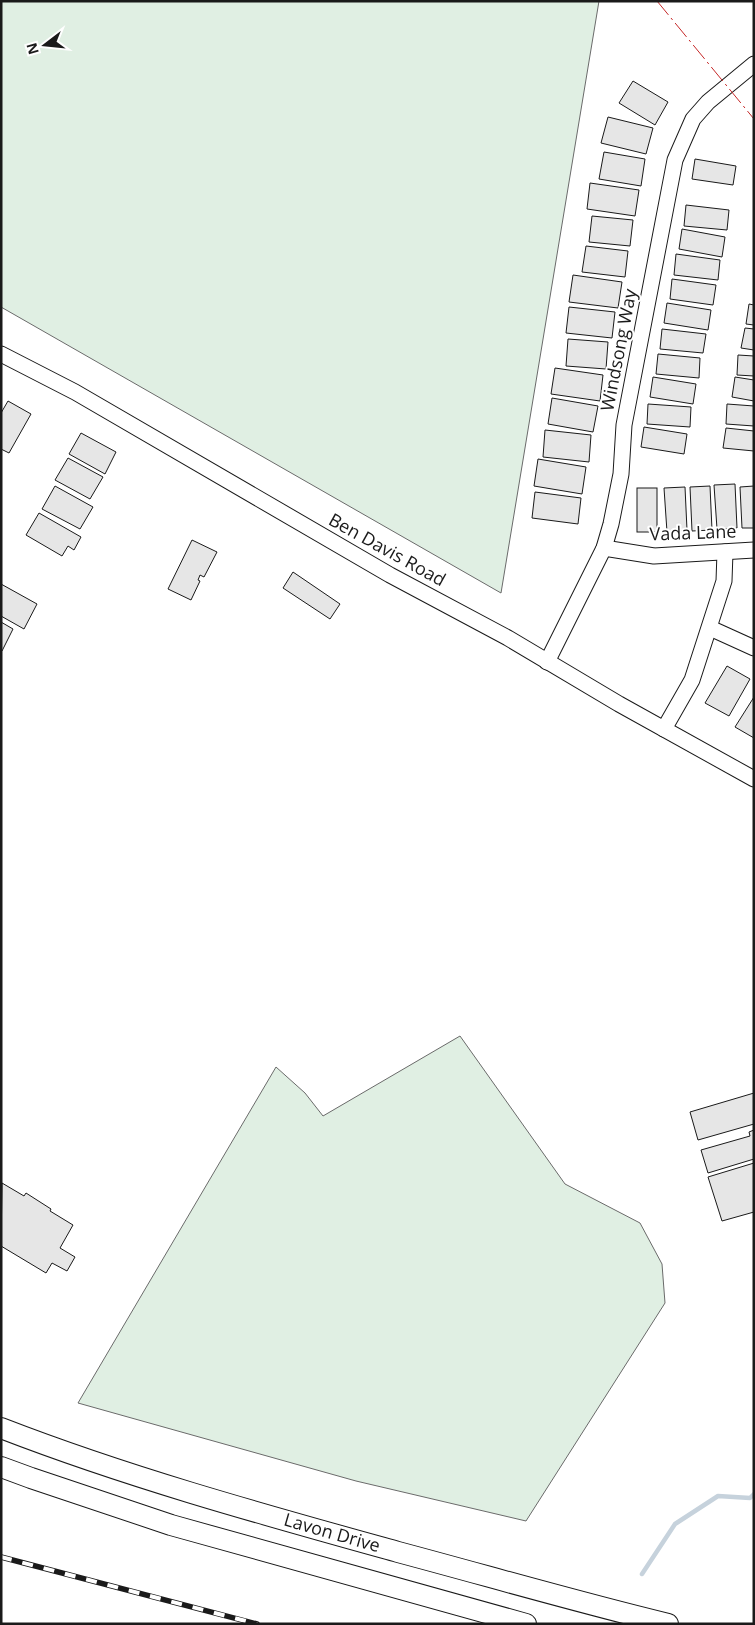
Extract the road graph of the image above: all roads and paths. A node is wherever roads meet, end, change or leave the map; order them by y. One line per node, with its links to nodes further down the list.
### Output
1 (754, 64): 3 (street, Windsong Way)
2 (1, 354): 8 (street, Ben Davis Road)
3 (604, 548): 5 (street, Vada Lane); 8 (street, Windsong Way)
4 (754, 550): 5 (street, Vada Lane)
5 (725, 552): 6 (street)
6 (710, 628): 7 (street); 9 (street)
7 (754, 648)
8 (547, 662): 9 (street, Ben Davis Road)
9 (664, 729): 10 (street, Ben Davis Road)
10 (754, 779)
11 (1, 1428): 14 (main road, Lavon Drive)
12 (1, 1467): 13 (main road, Lavon Drive)
13 (526, 1624)
14 (668, 1624)

